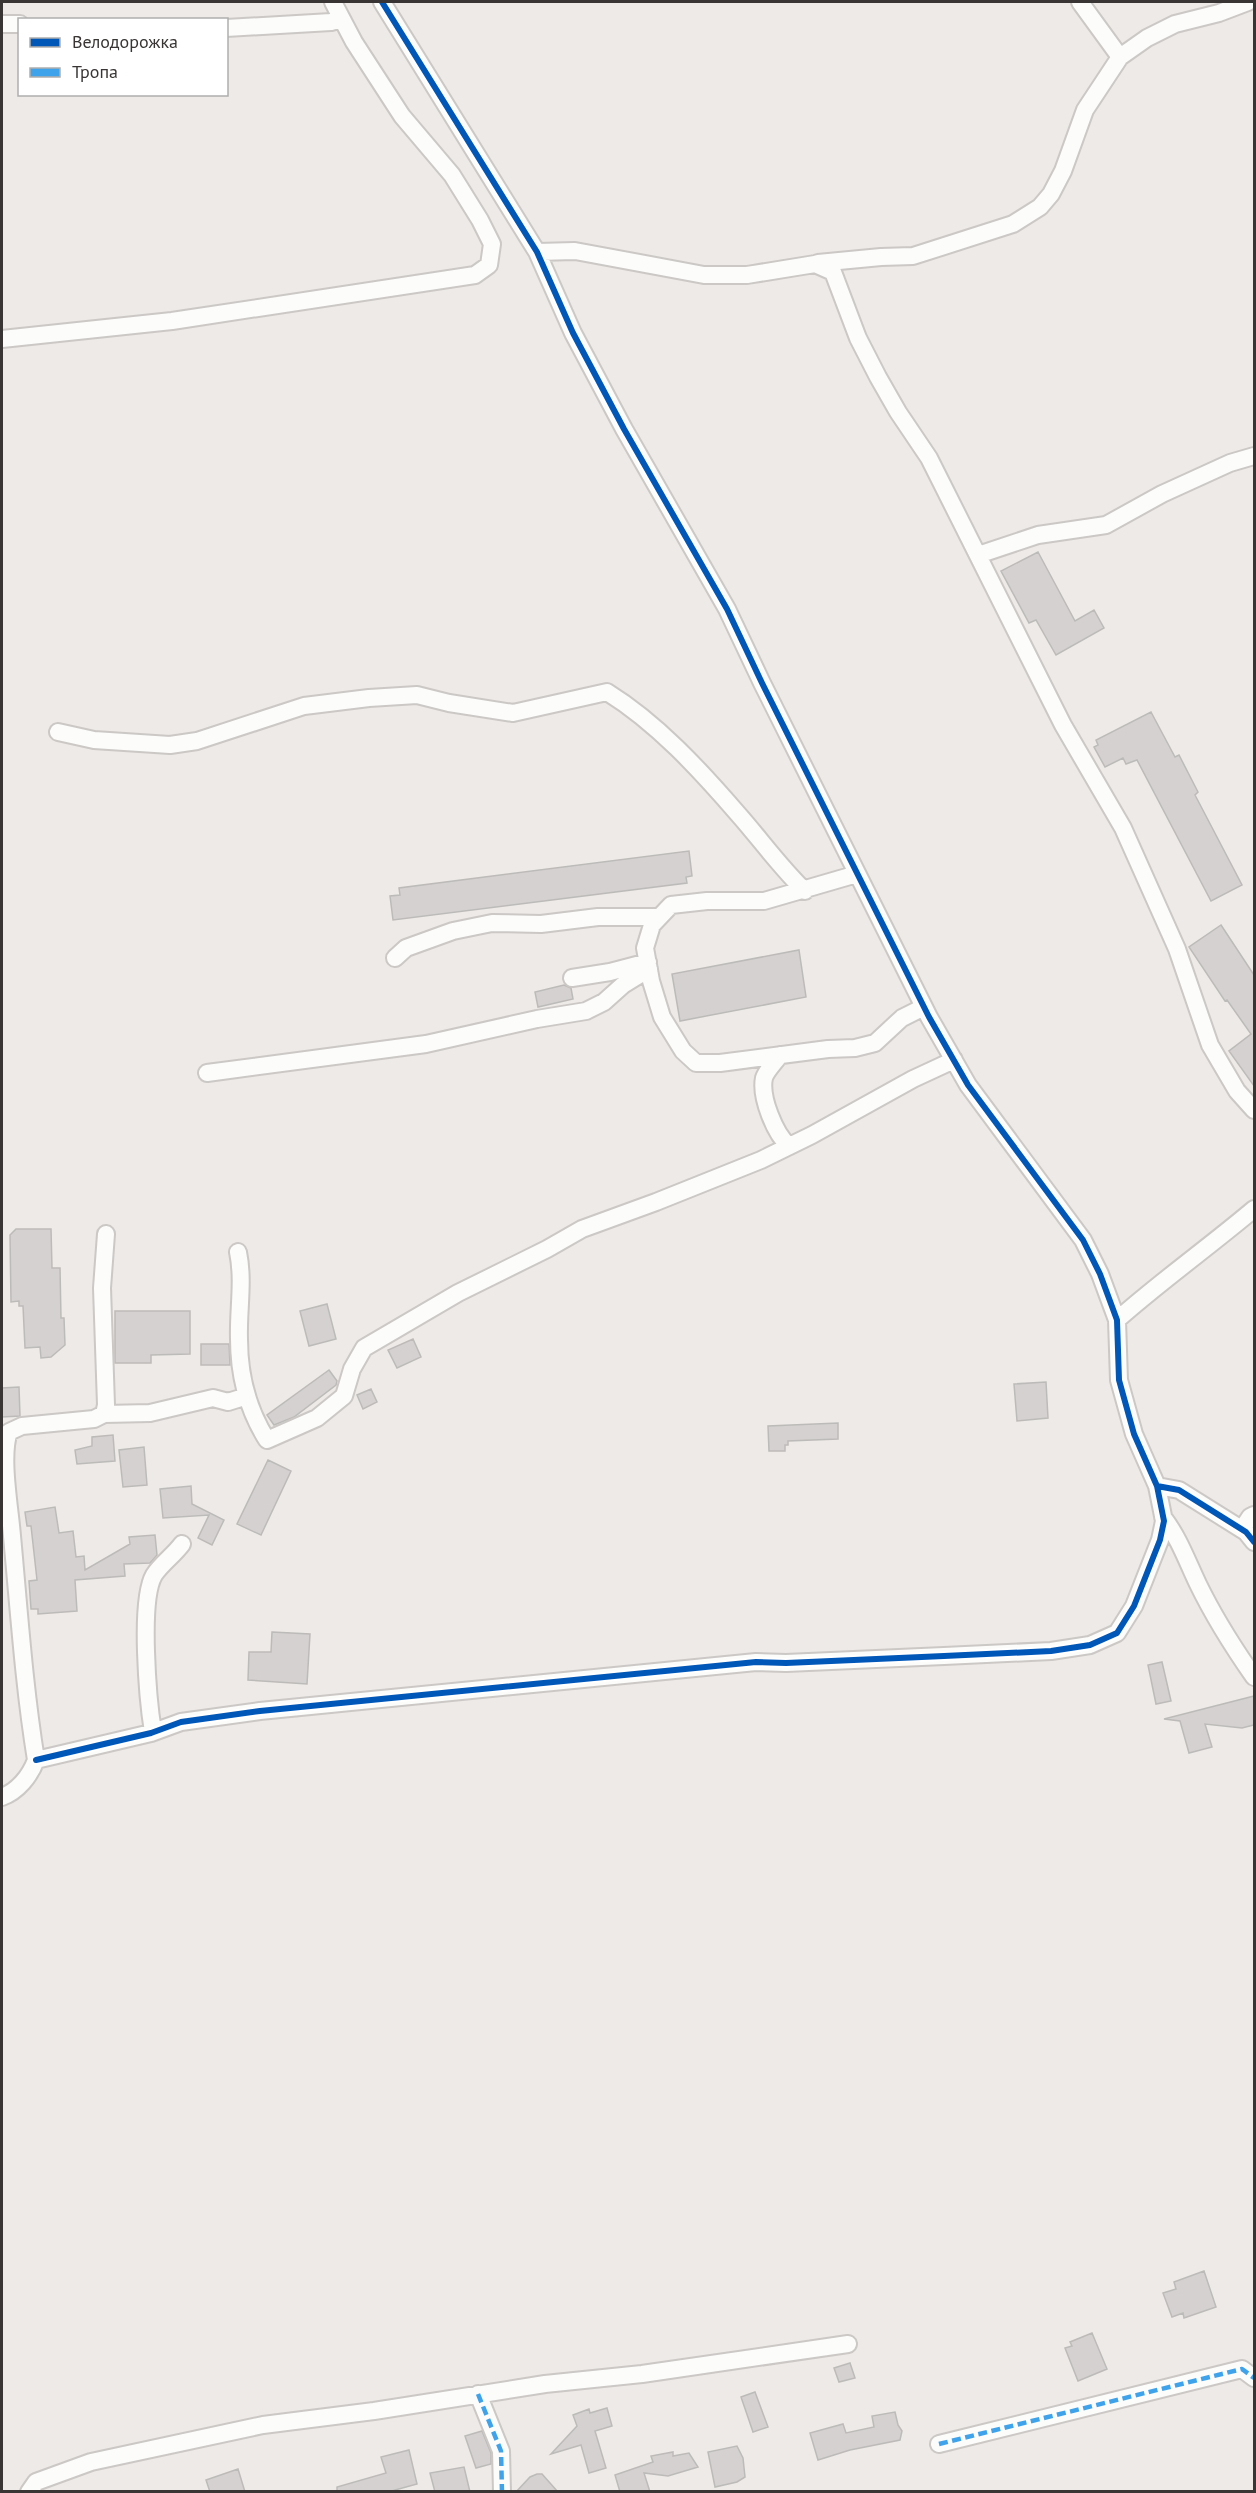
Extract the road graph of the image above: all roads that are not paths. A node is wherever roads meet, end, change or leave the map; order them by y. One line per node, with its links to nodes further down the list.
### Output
1 (333, 2): 5 (street)
2 (382, 2): 10 (street)
3 (1080, 2): 9 (street)
4 (1248, 2): 9 (street)
5 (342, 19): 8 (street); 12 (street)
6 (2, 24): 7 (street)
7 (18, 24)
8 (228, 28)
9 (1120, 57): 11 (street)
10 (537, 252): 11 (street); 16 (street)
11 (839, 267): 14 (street)
12 (2, 339)
13 (1254, 456): 14 (street)
14 (978, 555): 26 (street)
15 (58, 732): 17 (street)
16 (857, 874): 17 (street); 22 (street)
17 (805, 891): 18 (street)
18 (659, 917): 19 (street); 20 (street)
19 (395, 958)
20 (648, 966): 21 (street); 23 (street); 25 (street)
21 (573, 978)
22 (924, 1007): 23 (street); 24 (street)
23 (780, 1055): 27 (street)
24 (954, 1060): 27 (street); 31 (street)
25 (207, 1073)
26 (1254, 1110)
27 (789, 1146): 32 (street)
28 (1254, 1209): 31 (street)
29 (106, 1234): 33 (street)
30 (237, 1252): 32 (street)
31 (1117, 1320): 34 (street)
32 (247, 1396): 33 (street)
33 (104, 1414): 42 (street)
34 (1156, 1486): 36 (street); 37 (street)
35 (1254, 1515): 37 (street)
36 (1163, 1517): 40 (street); 41 (street)
37 (1242, 1530): 38 (street)
38 (1254, 1542)
39 (182, 1544): 41 (street)
40 (1254, 1677)
41 (153, 1732): 42 (street)
42 (36, 1760): 43 (street)
43 (2, 1797)
44 (848, 2343): 46 (street)
45 (1254, 2378): 47 (street)
46 (478, 2394): 48 (street); 49 (street)
47 (939, 2444)
48 (29, 2492)
49 (502, 2492)

